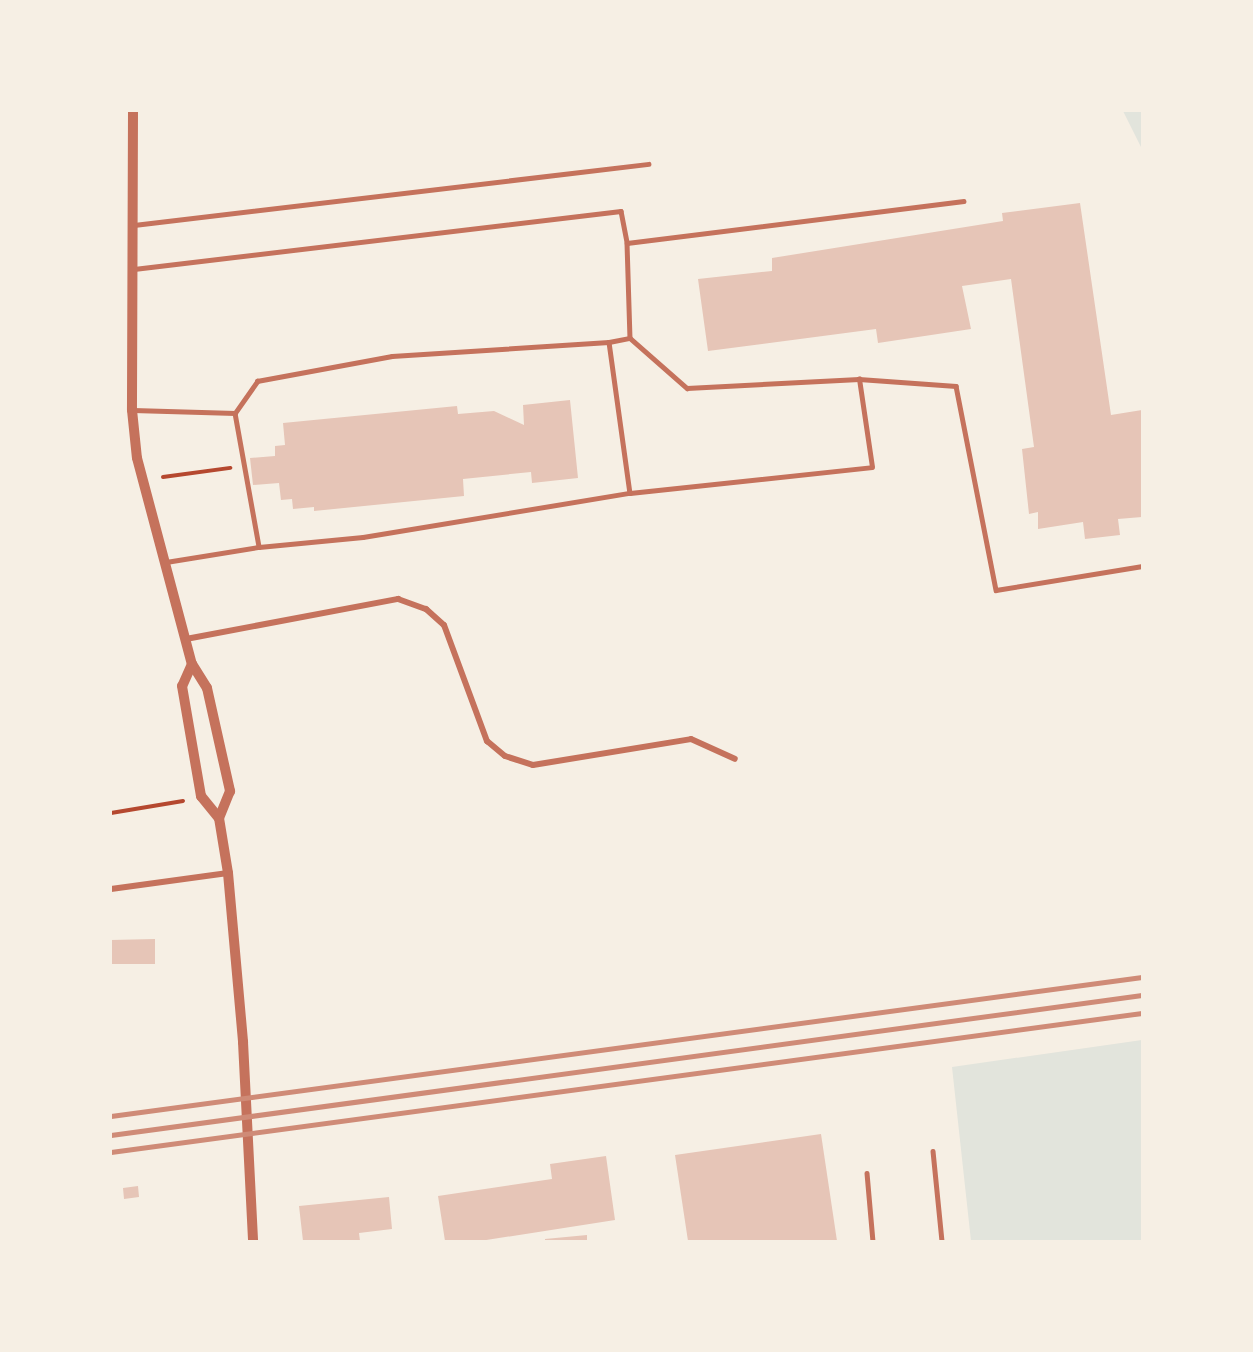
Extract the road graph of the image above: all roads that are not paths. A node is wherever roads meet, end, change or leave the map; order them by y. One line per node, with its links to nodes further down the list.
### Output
1 (133, 111): 4 (street)
2 (648, 164): 4 (lane)
3 (963, 201): 5 (lane)
4 (134, 225): 6 (street)
5 (627, 243): 6 (lane); 7 (lane)
6 (134, 269): 10 (street)
7 (630, 338): 8 (lane); 9 (lane)
8 (609, 342): 11 (lane); 12 (lane)
9 (859, 379): 12 (lane); 15 (lane)
10 (132, 410): 11 (lane); 14 (street)
11 (235, 412): 13 (lane)
12 (630, 493): 13 (lane)
13 (259, 547): 14 (lane)
14 (165, 562): 16 (street)
15 (1142, 566)
16 (186, 639): 17 (street); 18 (street)
17 (192, 664): 19 (street); 19 (street)
18 (735, 759)
19 (219, 818): 20 (street)
20 (228, 873): 21 (street); 24 (street)
21 (111, 889)
22 (933, 1151): 26 (lane)
23 (867, 1173): 25 (lane)
24 (253, 1241)
25 (873, 1241)
26 (942, 1241)

